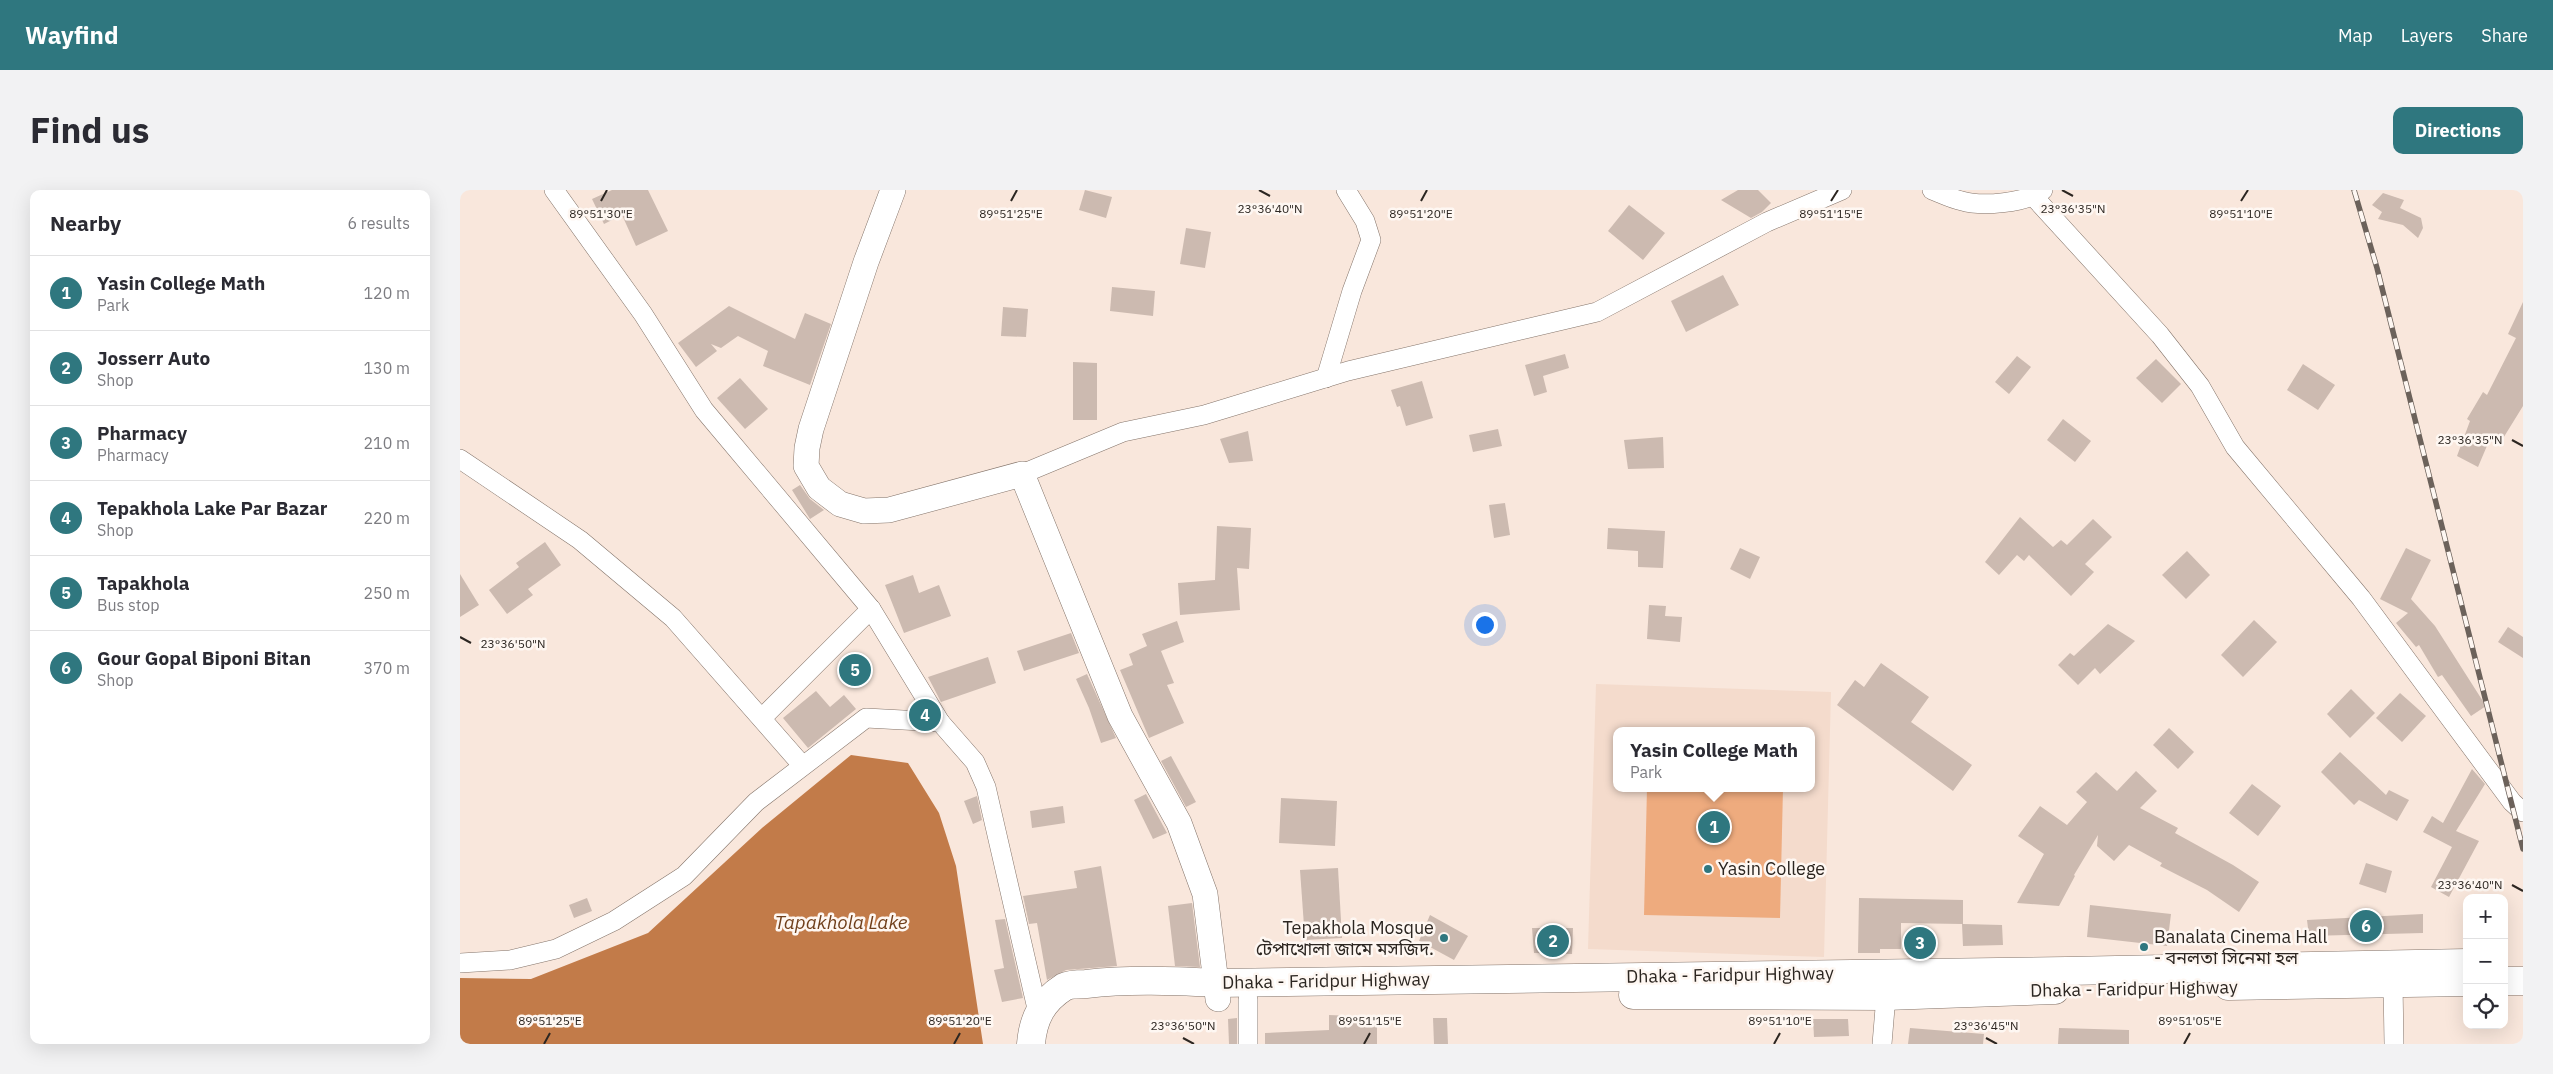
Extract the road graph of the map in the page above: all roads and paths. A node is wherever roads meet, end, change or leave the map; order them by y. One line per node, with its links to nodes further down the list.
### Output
1 (554, 190): 10 (street)
2 (893, 190): 9 (main road)
3 (1346, 190): 7 (street)
4 (1842, 190): 7 (street)
5 (1932, 190): 6 (street)
6 (2038, 194): 14 (street)
7 (1326, 378): 9 (street)
8 (460, 459): 11 (street)
9 (1022, 474): 26 (main road)
10 (871, 609): 11 (street); 12 (street)
11 (762, 718): 13 (street)
12 (940, 722): 13 (street); 28 (street)
13 (802, 765): 17 (street)
14 (2523, 812)
15 (2508, 962): 16 (highway)
16 (2523, 962)
17 (460, 963)
18 (2463, 963): 19 (highway, Dhaka - Faridpur Highway)
19 (2068, 980): 23 (highway, Dhaka - Faridpur Highway); 24 (highway, Dhaka - Faridpur Highway)
20 (2508, 981): 21 (highway)
21 (2523, 981)
22 (2463, 982): 23 (highway, Dhaka - Faridpur Highway)
23 (2394, 983): 33 (street)
24 (1884, 985): 25 (highway, Dhaka - Faridpur Highway); 32 (street)
25 (1488, 986): 26 (highway, Dhaka - Faridpur Highway); 27 (highway, Dhaka - Faridpur Highway)
26 (1217, 991): 27 (highway, Dhaka - Faridpur Highway); 28 (highway, Dhaka - Faridpur Highway); 30 (highway, Dhaka - Faridpur Highway)
27 (1248, 999): 31 (street)
28 (1038, 1013): 29 (highway, Dhaka - Faridpur Highway)
29 (1031, 1044)
30 (1047, 1044)
31 (1248, 1044)
32 (1882, 1044)
33 (2394, 1044)

